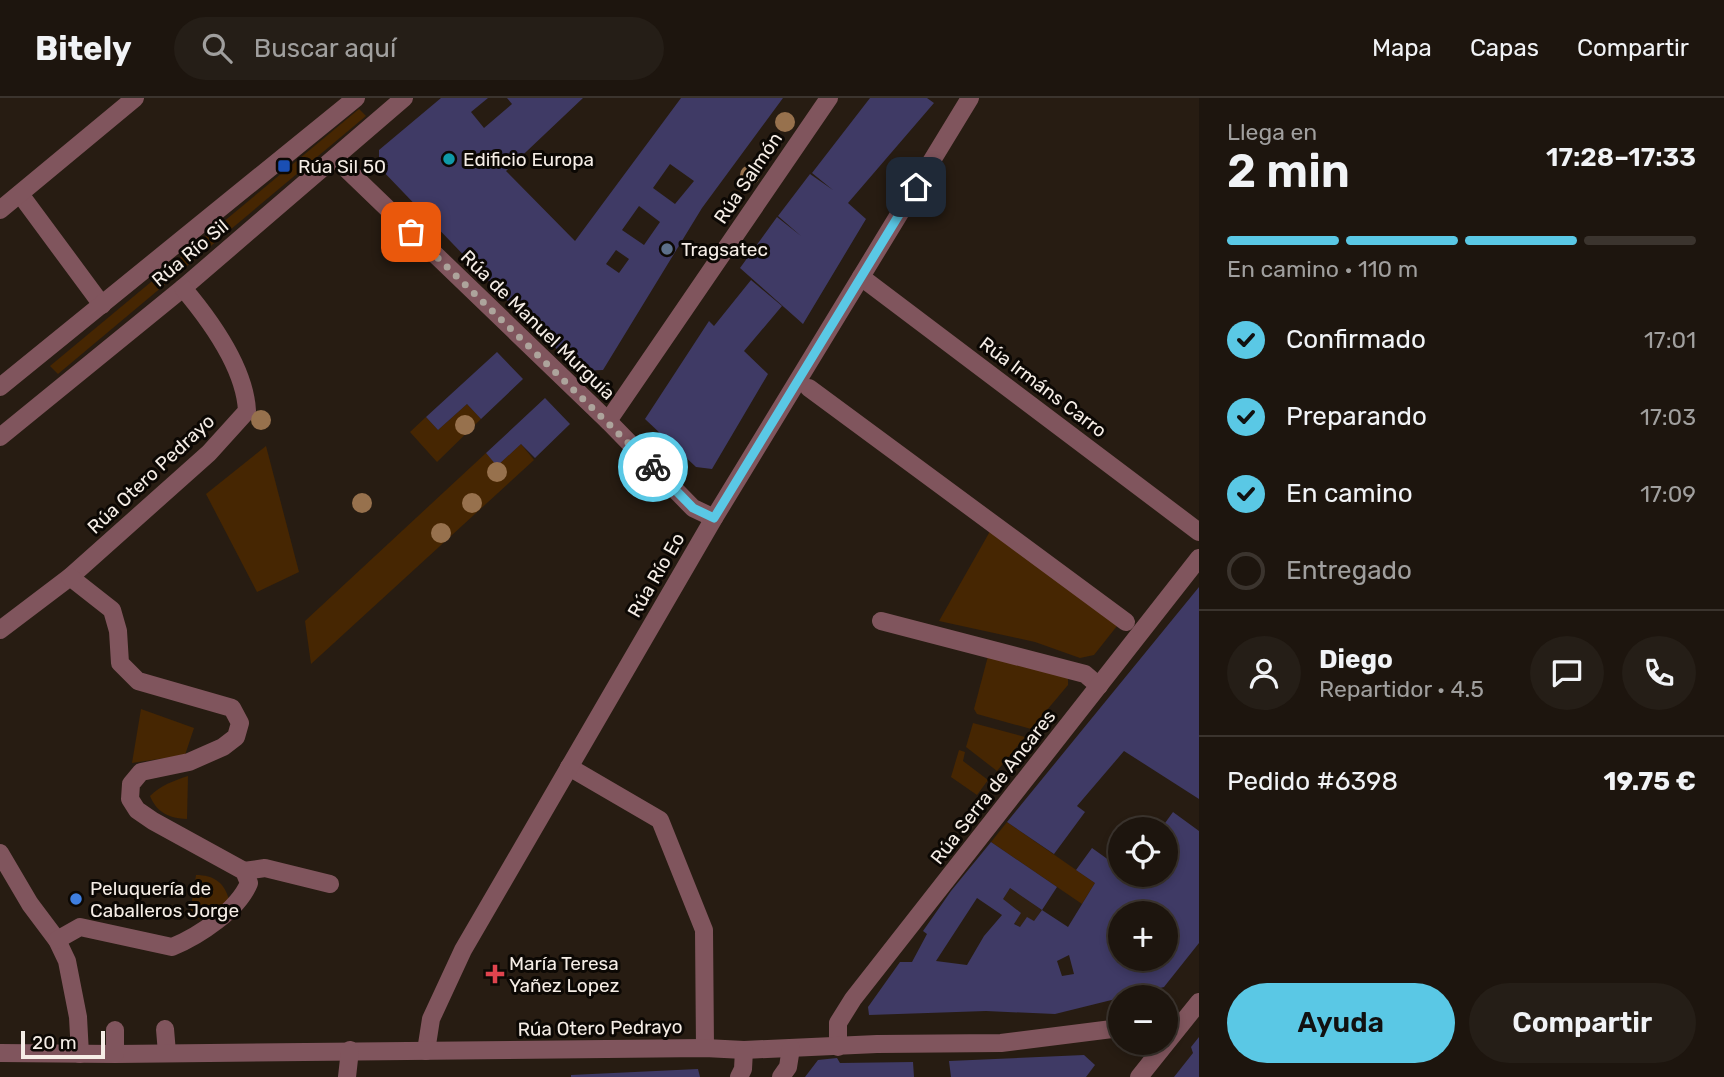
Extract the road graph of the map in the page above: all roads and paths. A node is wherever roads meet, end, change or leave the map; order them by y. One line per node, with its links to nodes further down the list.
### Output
1 (135, 98): 7 (street)
2 (356, 98): 11 (street, Rúa Río Sil)
3 (404, 98): 6 (street, Rúa Río Sil)
4 (829, 98): 14 (street, Rúa Salmón)
5 (970, 98): 9 (street, Rúa Río Eo)
6 (335, 158): 10 (street, Rúa Río Sil); 14 (street, Rúa de Manuel Murguía)
7 (20, 194): 8 (street); 11 (street)
8 (0, 210)
9 (861, 277): 16 (street, Rúa Río Eo); 17 (street, Rúa Irmáns Carro)
10 (183, 288): 15 (street, Rúa Río Sil); 19 (street, Rúa Otero Pedrayo)
11 (102, 305): 12 (street, Rúa Río Sil)
12 (0, 387)
13 (809, 388): 21 (street)
14 (608, 421): 16 (street, Rúa de Manuel Murguía)
15 (0, 437)
16 (714, 518): 24 (street, Rúa Río Eo)
17 (1199, 531)
18 (1199, 558): 23 (street, Rúa Serra de Ancares)
19 (70, 577): 22 (street, Rúa Otero Pedrayo); 26 (street)
20 (881, 621): 23 (street)
21 (1126, 622)
22 (0, 630)
23 (1099, 686): 34 (street, Rúa Serra de Ancares)
24 (569, 767): 35 (street); 39 (street, Rúa Río Eo)
25 (0, 853): 28 (street)
26 (244, 871): 27 (street); 28 (street)
27 (330, 884)
28 (57, 940): 42 (street)
29 (1199, 1002): 30 (street)
30 (1178, 1022)
31 (164, 1029): 41 (street)
32 (115, 1030): 43 (street)
33 (1108, 1030): 34 (street, Rúa Otero Pedrayo)
34 (838, 1047): 36 (street, Rúa Otero Pedrayo)
35 (705, 1048): 38 (street, Rúa Otero Pedrayo); 39 (street, Rúa Otero Pedrayo)
36 (791, 1048): 38 (street, Rúa Otero Pedrayo); 47 (street)
37 (350, 1050): 39 (street, Rúa Otero Pedrayo); 41 (street, Rúa Otero Pedrayo); 45 (street)
38 (744, 1050): 46 (street)
39 (426, 1051)
40 (0, 1053): 42 (street, Rúa Otero Pedrayo)
41 (167, 1053): 43 (street, Rúa Otero Pedrayo)
42 (80, 1054): 43 (street, Rúa Otero Pedrayo)
43 (115, 1054)
44 (1154, 1055): 48 (street)
45 (347, 1077)
46 (739, 1077)
47 (782, 1077)
48 (1139, 1077)

